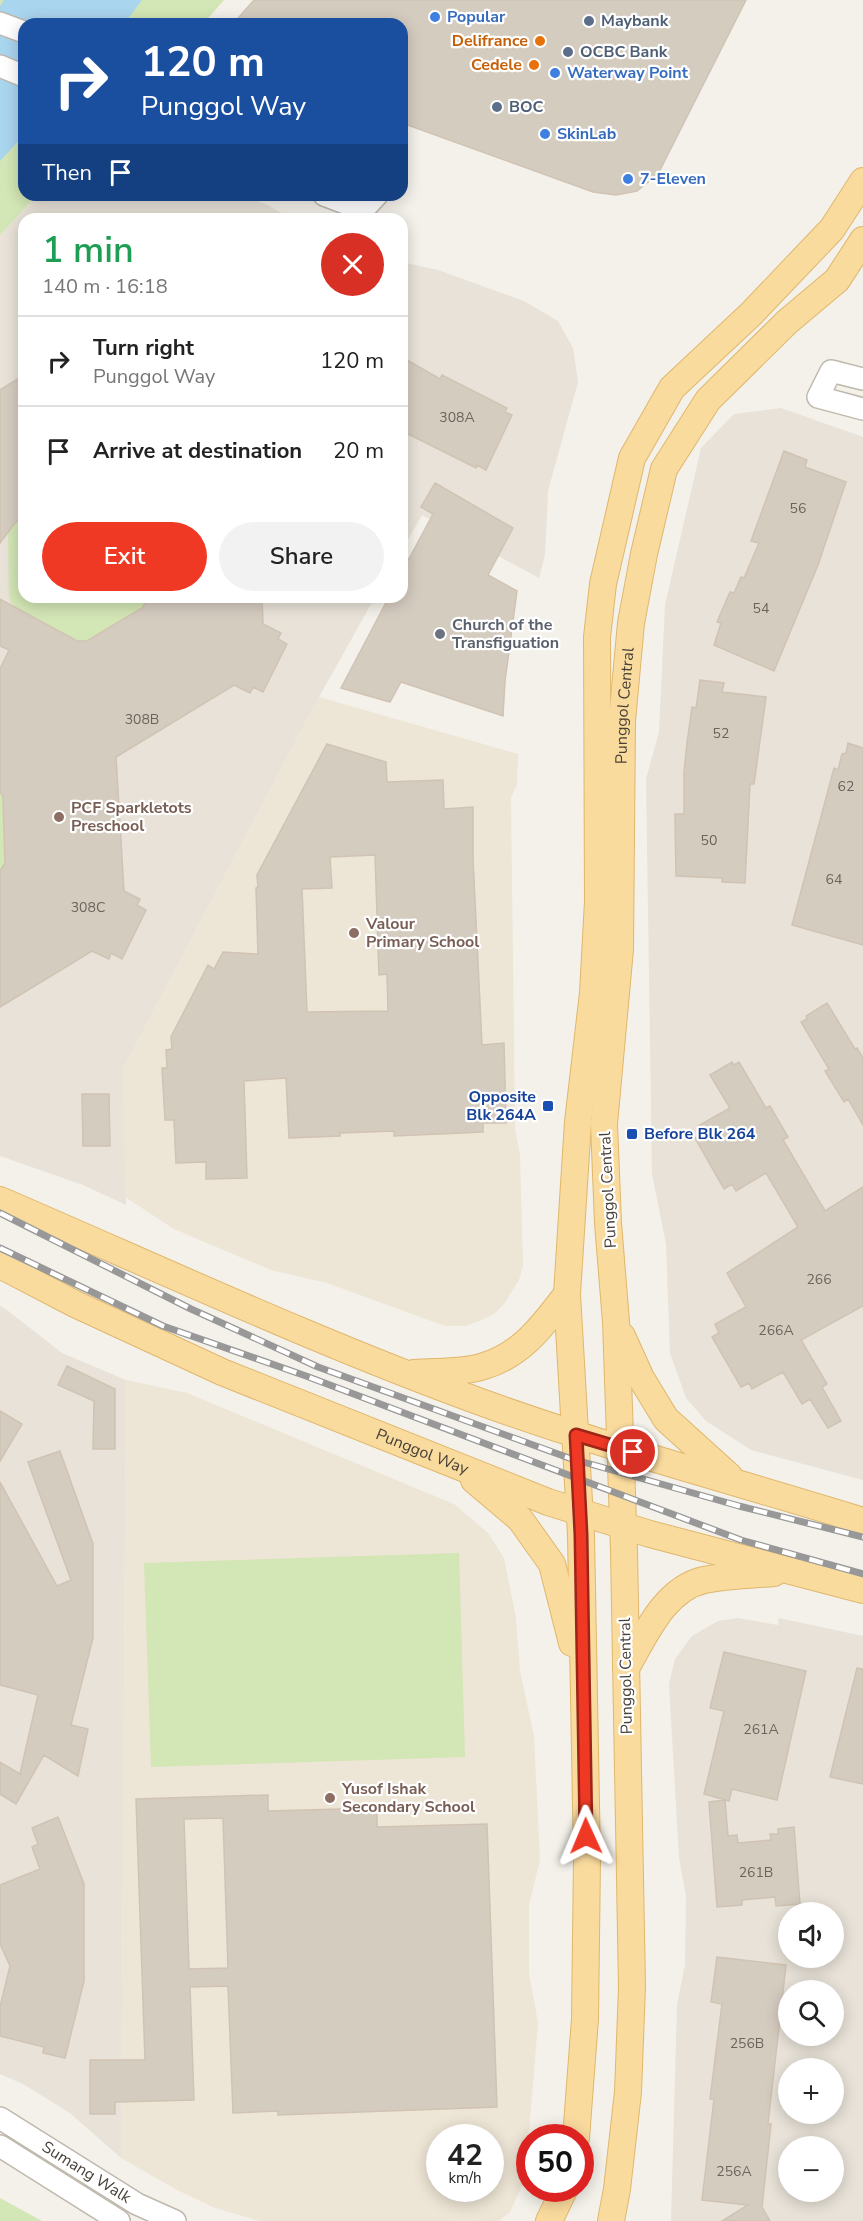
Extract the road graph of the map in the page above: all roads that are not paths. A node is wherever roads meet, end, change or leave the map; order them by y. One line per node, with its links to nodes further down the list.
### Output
1 (0, 22): 2 (street)
2 (18, 30)
3 (0, 66): 4 (street)
4 (18, 74)
5 (863, 180): 11 (main road, Punggol Central)
6 (863, 240): 12 (main road, Punggol Central)
7 (863, 379): 8 (street)
8 (863, 409)
9 (0, 1200): 13 (main road)
10 (0, 1265): 16 (main road, Punggol Way)
11 (567, 1294): 13 (main road); 14 (main road, Punggol Central)
12 (616, 1322): 15 (main road, Punggol Central); 17 (main road)
13 (404, 1374): 14 (main road)
14 (576, 1435): 15 (main road); 18 (main road, Punggol Central)
15 (620, 1449): 17 (main road); 20 (main road, Punggol Central)
16 (455, 1465): 18 (main road, Punggol Way); 24 (main road)
17 (734, 1481): 19 (main road)
18 (580, 1511): 20 (main road, Punggol Way); 24 (main road, Punggol Central)
19 (863, 1521)
20 (623, 1526): 21 (main road, Punggol Way); 23 (main road, Punggol Central)
21 (787, 1571): 22 (main road, Punggol Way); 23 (main road)
22 (863, 1590)
23 (626, 1668): 28 (main road, Punggol Central)
24 (582, 1683): 26 (main road, Punggol Central)
25 (0, 2118): 32 (street, Sumang Walk)
26 (577, 2124)
27 (0, 2146): 31 (street, Sumang Walk)
28 (618, 2189): 35 (main road, Punggol Central); 36 (main road)
29 (558, 2202): 33 (main road)
30 (568, 2202): 34 (main road)
31 (119, 2221)
32 (175, 2221)
33 (549, 2221)
34 (565, 2221)
35 (611, 2221)
36 (626, 2221)

